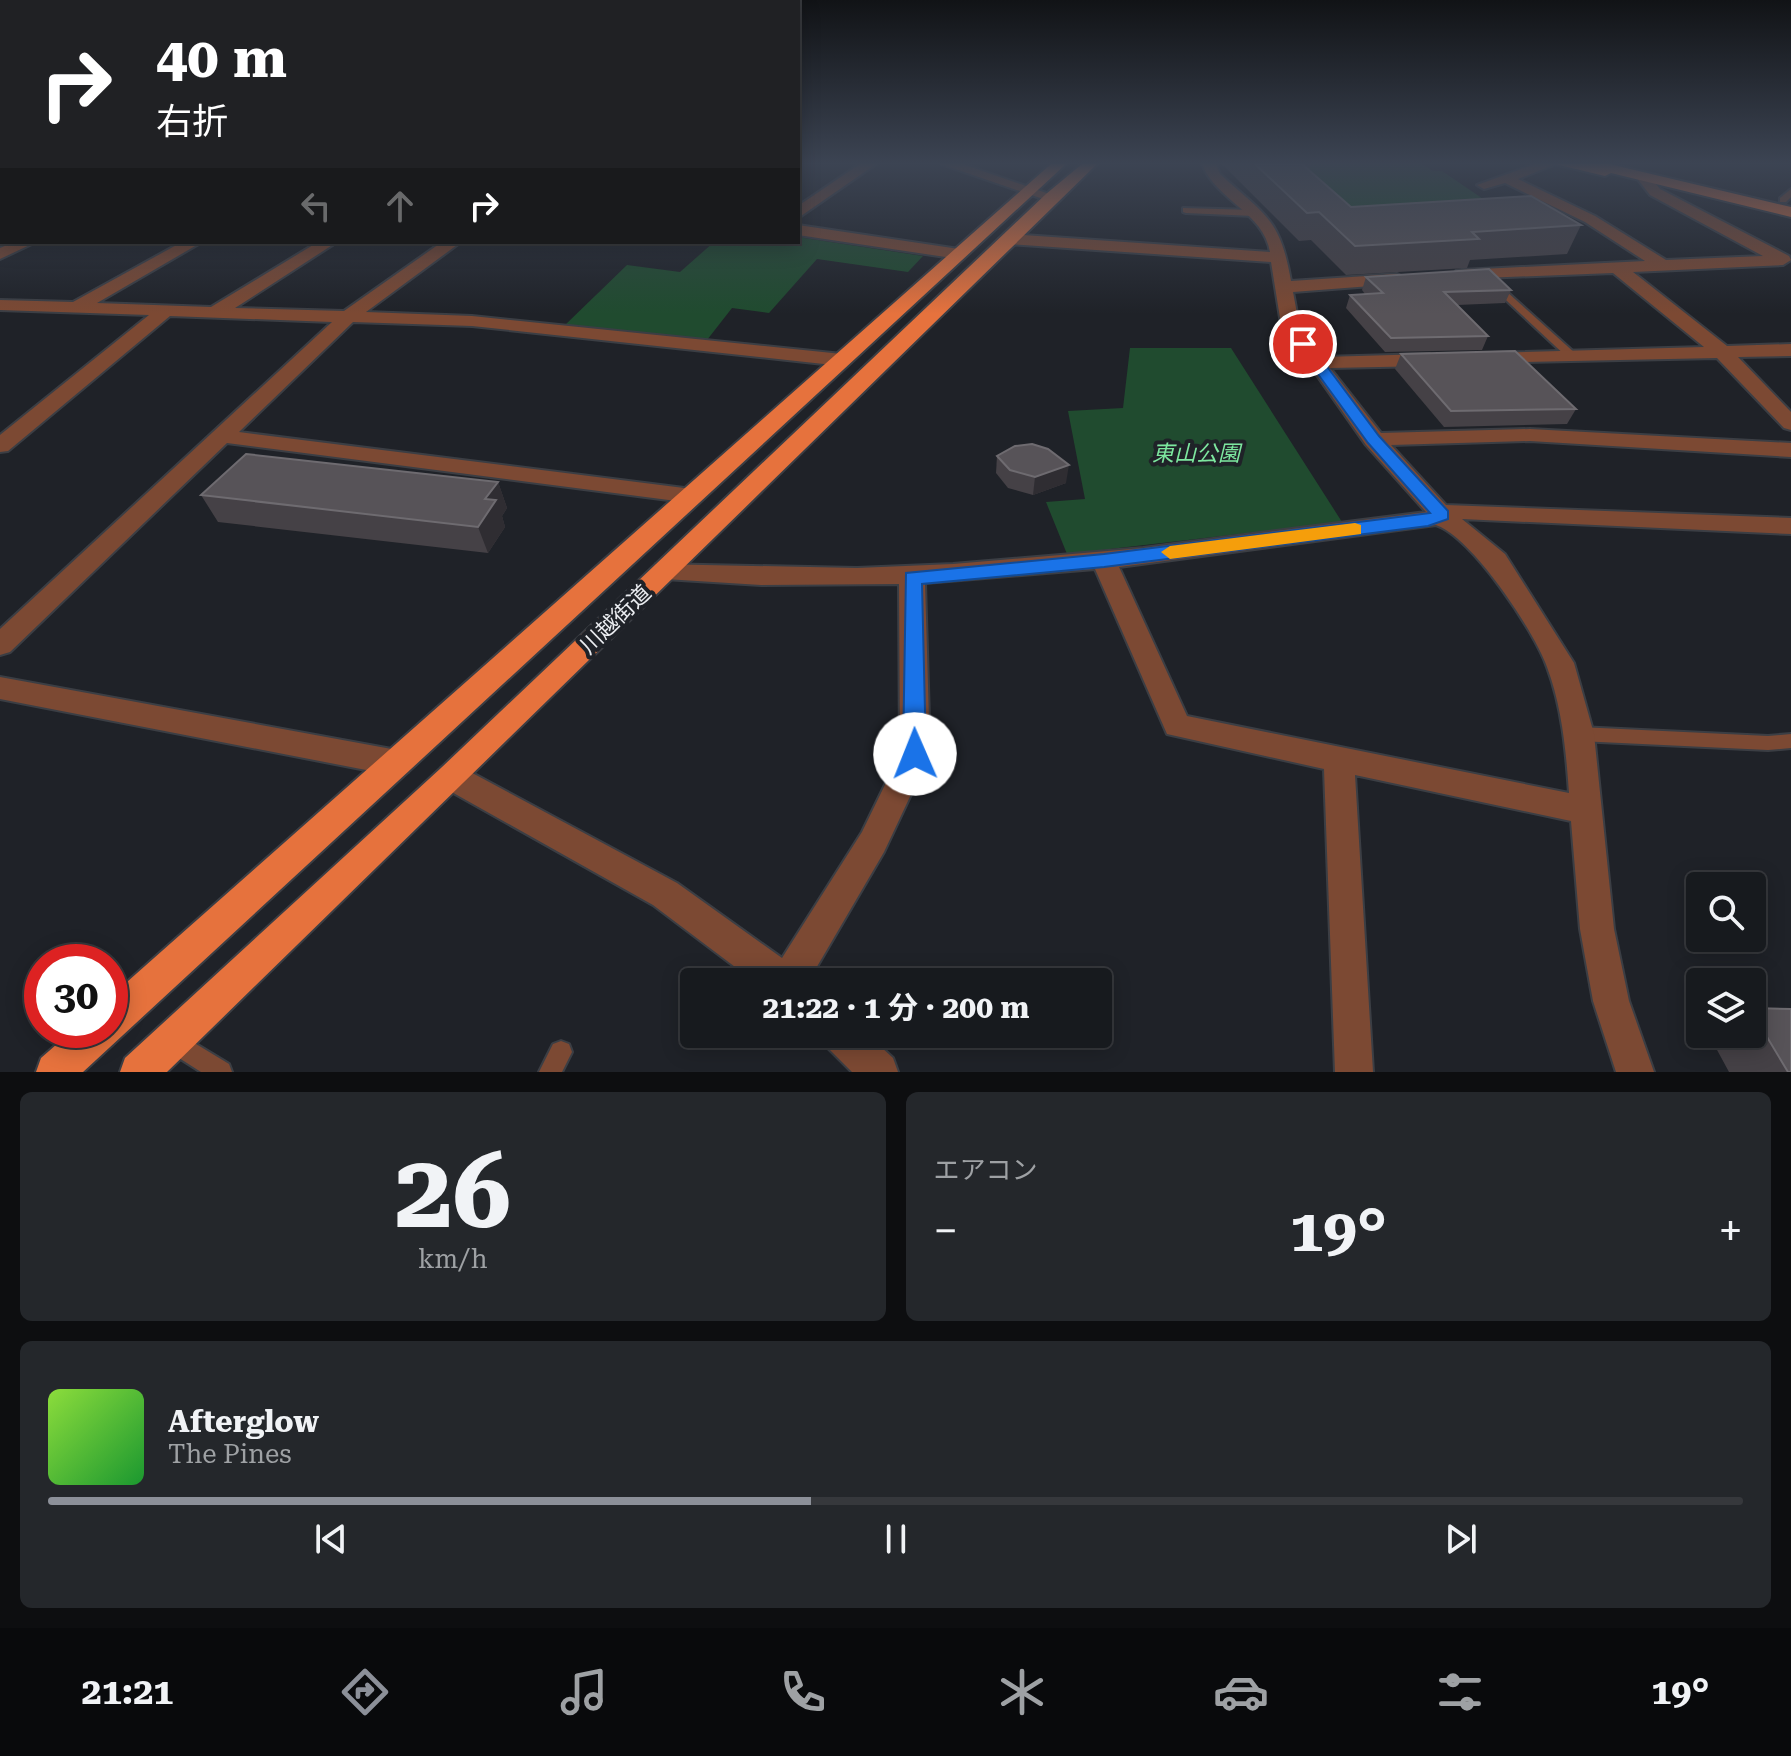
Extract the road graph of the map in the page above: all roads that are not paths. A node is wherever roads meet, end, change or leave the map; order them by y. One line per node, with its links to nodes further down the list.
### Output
1 (1012, 214): 13 (highway, 川越街道)
2 (1025, 214): 7 (highway, 川越街道)
3 (1255, 214): 14 (street)
4 (1580, 214): 16 (street)
5 (1697, 214): 15 (street)
6 (800, 230): 13 (street)
7 (1007, 239): 14 (street); 41 (highway, 川越街道)
8 (23, 244): 12 (street)
9 (190, 244): 21 (street)
10 (326, 244): 23 (street)
11 (450, 244): 24 (street)
12 (0, 254)
13 (959, 254): 29 (highway, 川越街道)
14 (1280, 258): 19 (street)
15 (1787, 262): 16 (street)
16 (1660, 264): 17 (street)
17 (1615, 266): 18 (street); 26 (street)
18 (1484, 273): 19 (street); 27 (lane)
19 (1284, 287): 31 (street)
20 (0, 305): 21 (street)
21 (75, 308): 22 (street)
22 (167, 310): 23 (street); 35 (street)
23 (215, 312): 24 (street)
24 (349, 316): 29 (street); 33 (street)
25 (1791, 350): 26 (street)
26 (1722, 352): 27 (street); 32 (street)
27 (1572, 356): 28 (street)
28 (1476, 359)
29 (842, 360): 37 (highway, 川越街道)
30 (1444, 360): 31 (street)
31 (1316, 363): 34 (street)
32 (1791, 424)
33 (222, 436): 37 (street); 43 (street)
34 (1374, 440): 36 (street); 38 (street)
35 (0, 446)
36 (1791, 450)
37 (692, 496): 48 (highway, 川越街道)
38 (1442, 515): 39 (street); 40 (street); 45 (street)
39 (1791, 526)
40 (1104, 561): 42 (street); 47 (street)
41 (665, 570): 42 (street); 49 (highway, 川越街道)
42 (912, 578): 52 (street)
43 (0, 645)
44 (0, 688): 48 (street)
45 (1579, 734): 46 (lane); 50 (street)
46 (1791, 741)
47 (1339, 760): 50 (street); 61 (street)
48 (397, 763): 53 (highway, 川越街道)
49 (452, 777): 51 (street); 54 (highway, 川越街道)
50 (1586, 810): 62 (street)
51 (767, 968)
52 (795, 968)
53 (128, 1006)
54 (173, 1040): 58 (highway, 川越街道); 59 (lane)
55 (81, 1048): 57 (highway)
56 (854, 1048): 60 (street)
57 (55, 1072)
58 (139, 1072)
59 (221, 1072)
60 (879, 1072)
61 (1354, 1072)
62 (1635, 1072)

